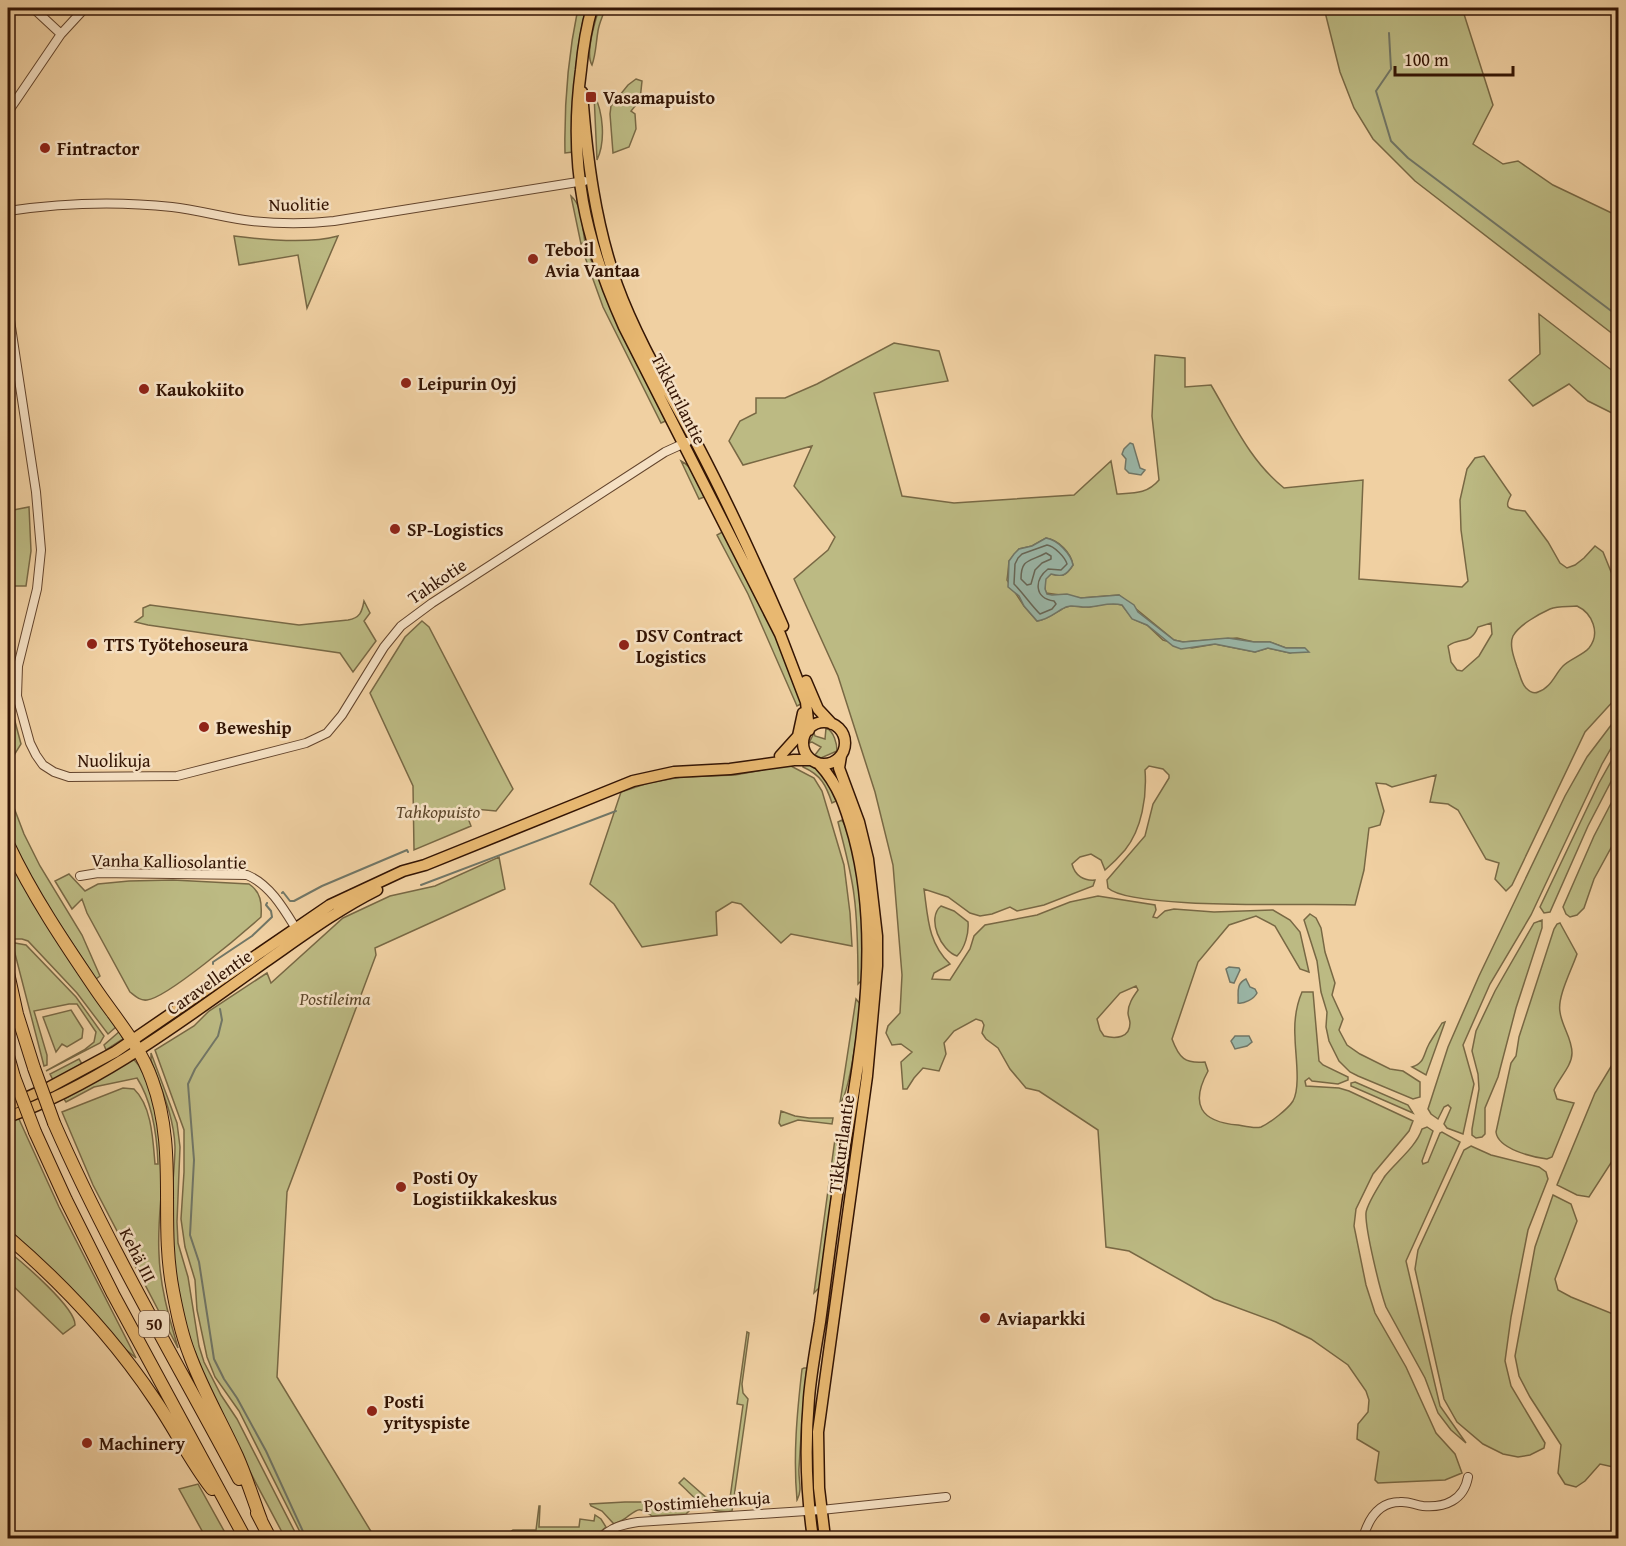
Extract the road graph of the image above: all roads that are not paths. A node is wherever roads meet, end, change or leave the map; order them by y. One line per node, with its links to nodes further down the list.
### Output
1 (33, 8): 4 (street)
2 (85, 8): 4 (street)
3 (592, 8): 6 (main road, Tikkurilantie)
4 (61, 34): 5 (street)
5 (8, 112)
6 (585, 181): 7 (street, Nuolitie); 9 (main road, Tikkurilantie)
7 (8, 210)
8 (8, 307): 12 (street, Nuolikuja)
9 (689, 441): 10 (main road, Tikkurilantie); 11 (main road, Tikkurilantie); 12 (street, Tahkotie)
10 (807, 702): 13 (main road, Tikkurilantie); 14 (main road)
11 (832, 724): 13 (main road); 15 (main road)
12 (327, 733)
13 (806, 735): 14 (main road, Caravellentie); 16 (main road)
14 (780, 756): 17 (main road, Caravellentie)
15 (841, 756): 16 (main road); 29 (main road, Tikkurilantie)
16 (815, 762): 17 (main road, Caravellentie); 30 (main road, Tikkurilantie)
17 (752, 767): 20 (main road, Caravellentie)
18 (8, 843): 22 (highway)
19 (80, 876): 20 (street, Vanha Kalliosolantie)
20 (298, 932): 22 (main road, Caravellentie)
21 (8, 974): 32 (highway, Kehä III / 50, bridge)
22 (136, 1045): 24 (main road, Caravellentie); 25 (main road, Caravellentie); 32 (highway)
23 (8, 1056): 31 (highway, 50, bridge)
24 (8, 1106)
25 (8, 1117)
26 (8, 1237): 31 (highway)
27 (1468, 1477): 38 (street)
28 (946, 1497): 29 (street, Postimiehenkuja)
29 (820, 1510): 30 (street, Postimiehenkuja); 37 (main road, Tikkurilantie)
30 (809, 1511): 35 (street, Postimiehenkuja); 36 (main road, Tikkurilantie)
31 (232, 1513): 33 (highway, 50)
32 (261, 1520): 34 (highway, Kehä III / 50)
33 (245, 1539)
34 (270, 1539)
35 (601, 1539)
36 (813, 1539)
37 (825, 1539)
38 (1364, 1539)

